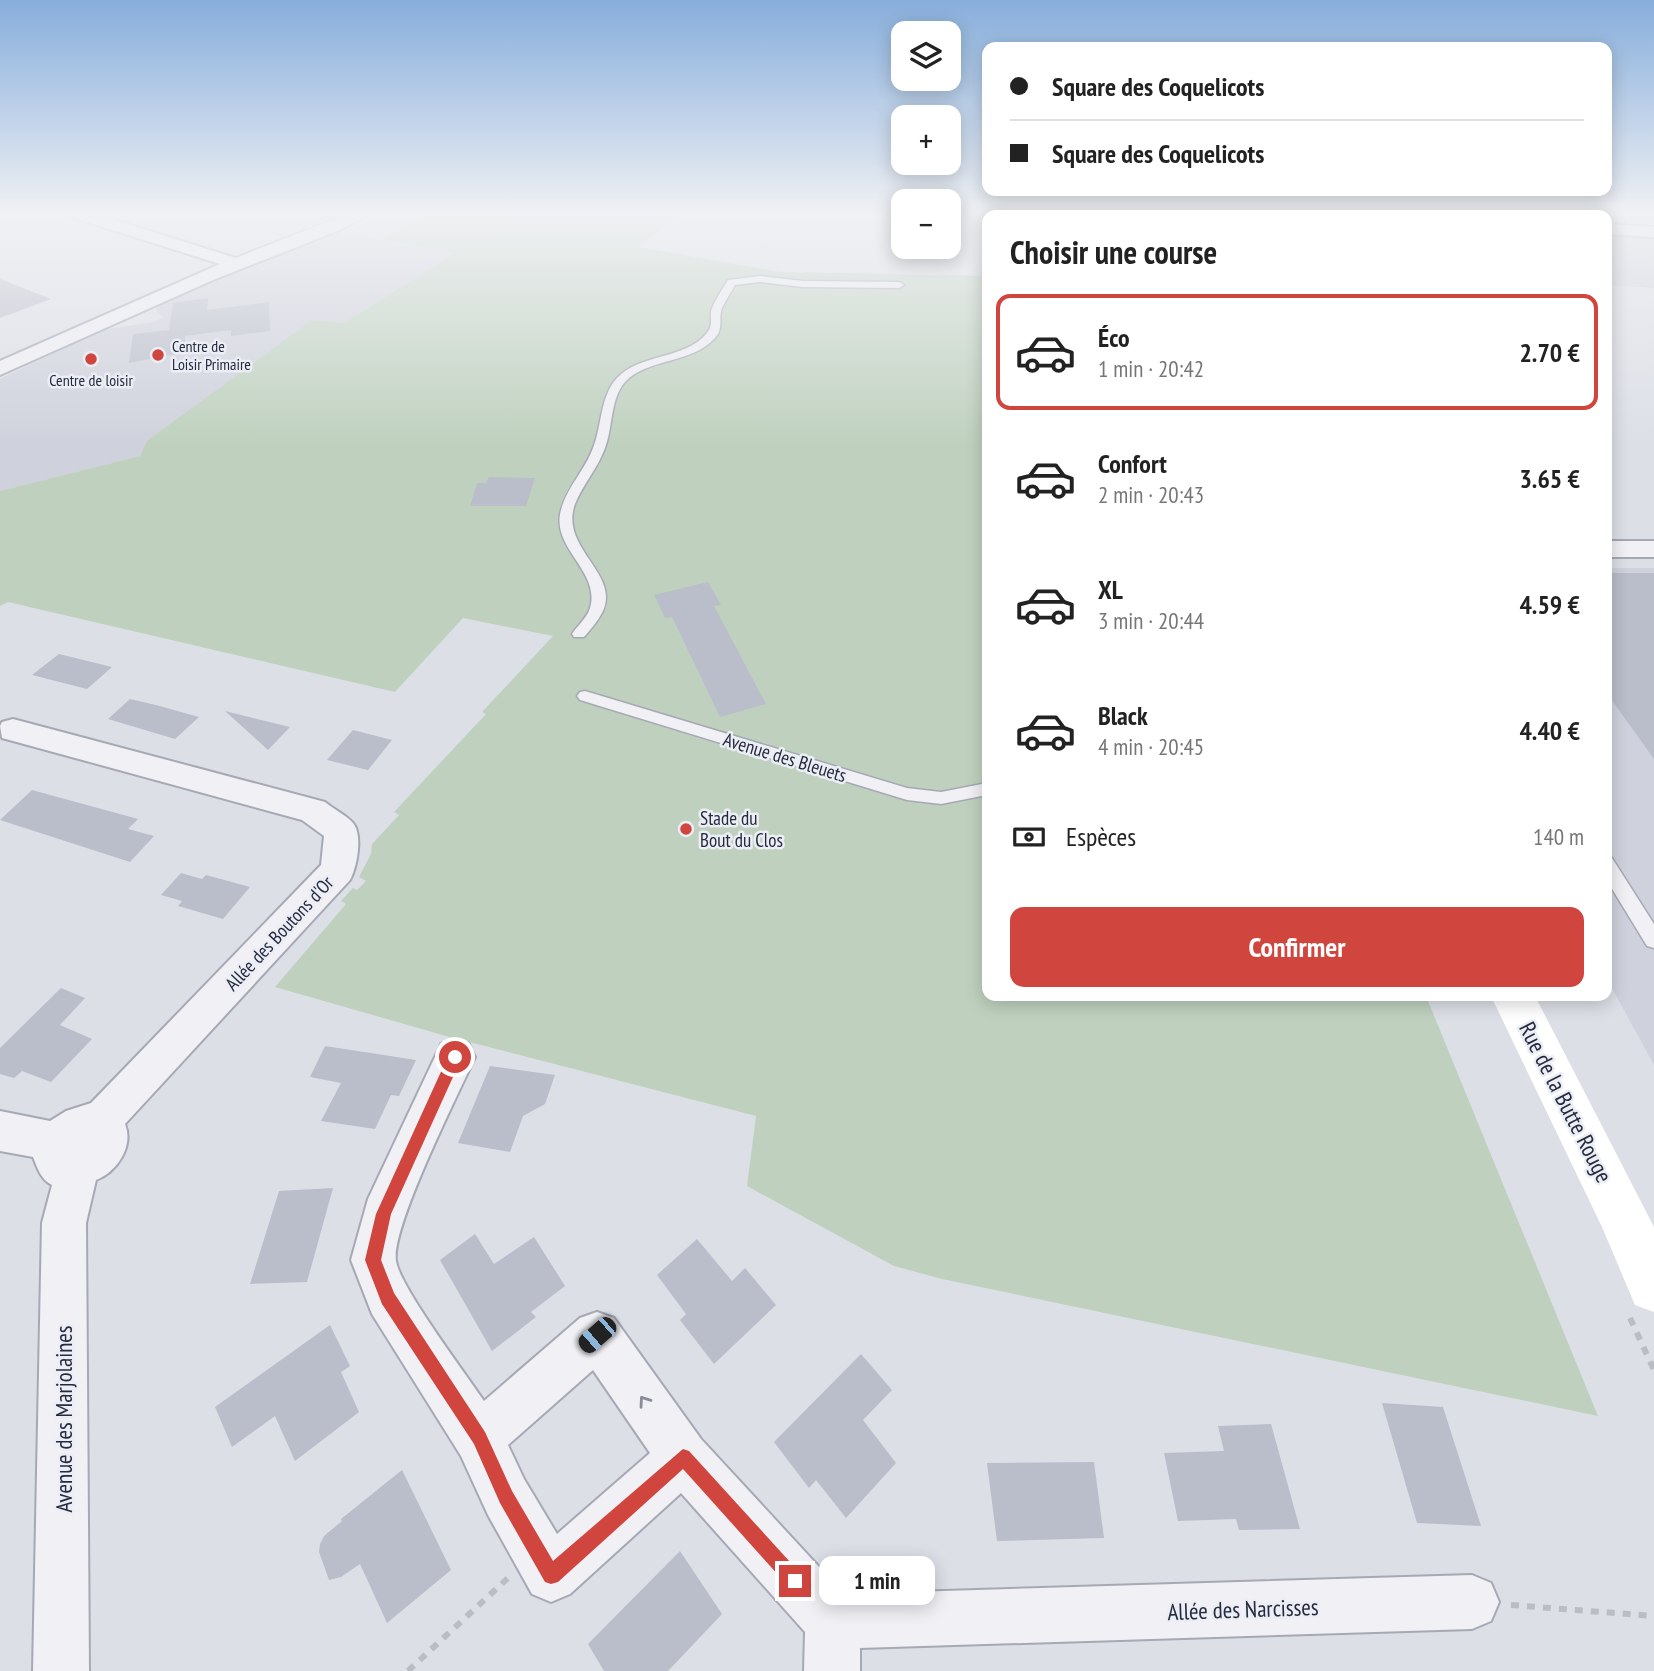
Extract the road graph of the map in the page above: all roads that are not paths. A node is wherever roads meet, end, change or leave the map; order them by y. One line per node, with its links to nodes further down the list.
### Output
1 (179, 290): 4 (street)
2 (727, 290): 8 (lane)
3 (0, 348): 4 (street)
4 (28, 357): 5 (street)
5 (0, 369)
6 (1612, 549): 7 (street)
7 (1654, 549)
8 (579, 634)
9 (585, 696): 11 (lane, Avenue des Bleuets)
10 (13, 730): 18 (street, Allée des Boutons d'Or)
11 (982, 790)
12 (1612, 870): 13 (lane)
13 (1645, 911): 14 (lane)
14 (1654, 940)
15 (1516, 1001): 19 (street, Rue de la Butte Rouge)
16 (455, 1057): 22 (street)
17 (0, 1131): 18 (street)
18 (68, 1155): 26 (street, Avenue des Marjolaines)
19 (1620, 1209): 20 (street, Rue de la Butte Rouge); 21 (street, Rue de la Butte Rouge)
20 (1654, 1268)
21 (1654, 1286)
22 (480, 1438): 23 (street, one-way to 22); 23 (street)
23 (683, 1457): 25 (street)
24 (1472, 1602): 25 (street, Allée des Narcisses)
25 (832, 1646)
26 (61, 1671)

